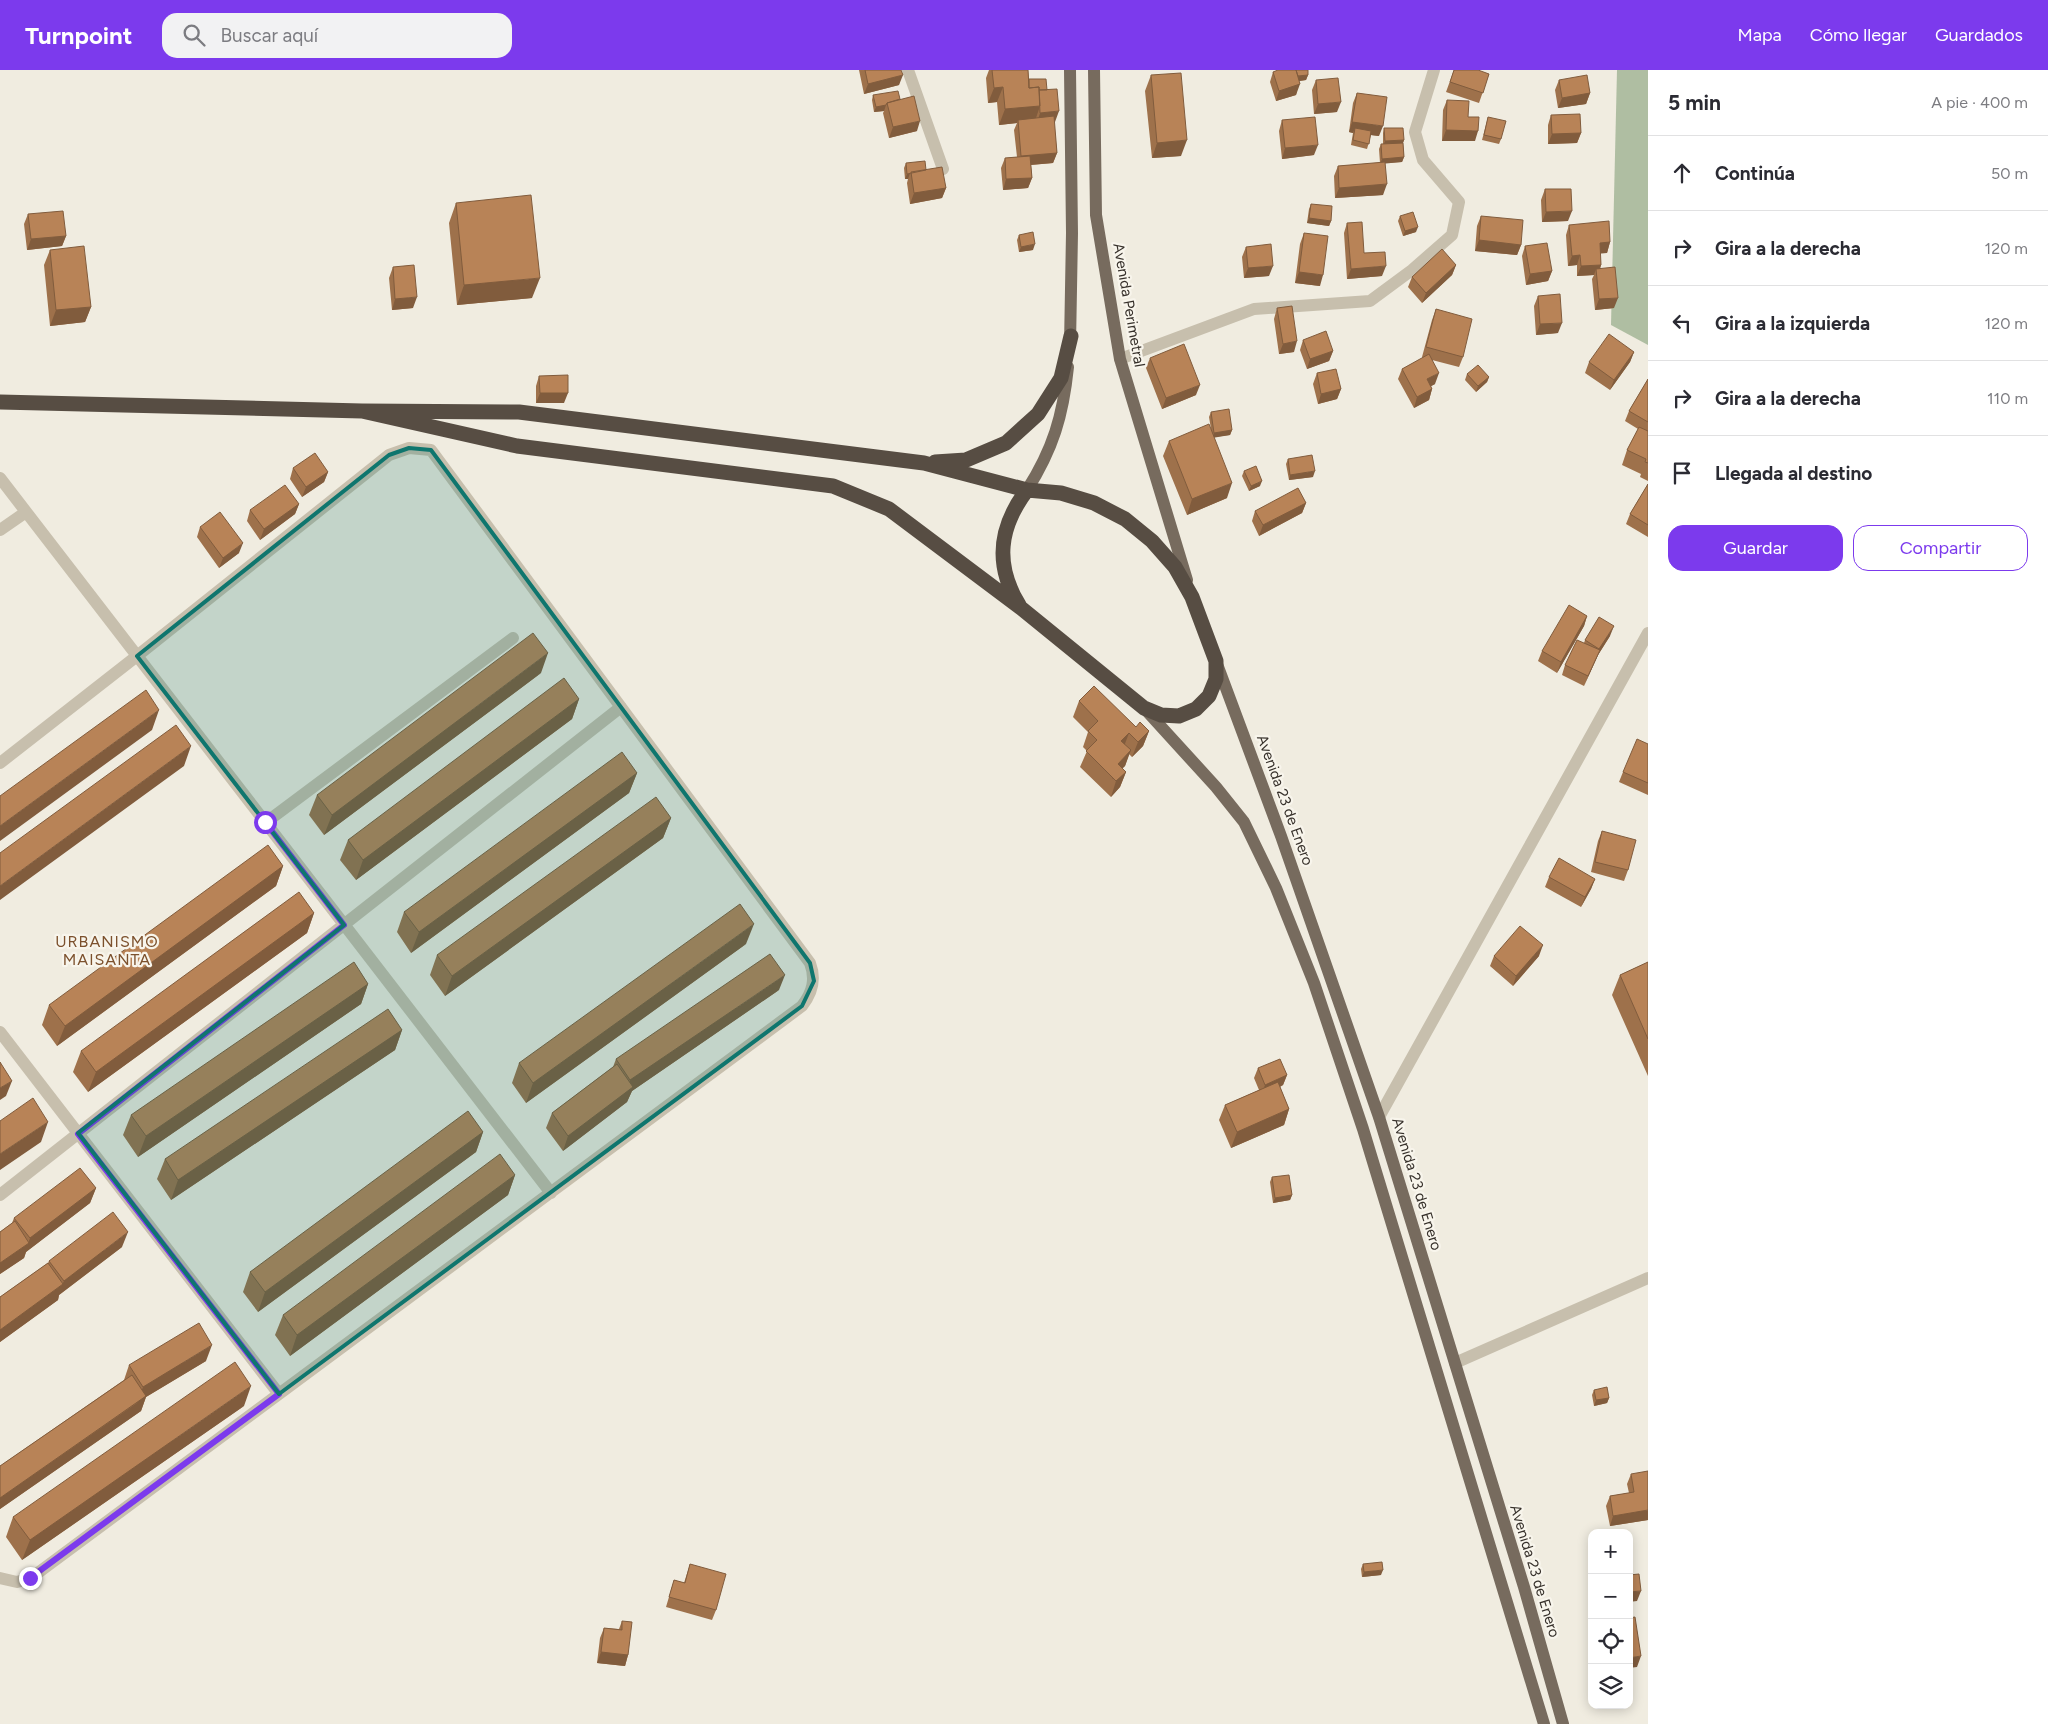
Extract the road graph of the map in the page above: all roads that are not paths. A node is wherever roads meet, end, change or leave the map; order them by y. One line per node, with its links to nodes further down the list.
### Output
1 (908, 70): 5 (street)
2 (1070, 70): 6 (main road)
3 (1094, 70): 7 (main road, Avenida Perimetral)
4 (1434, 70): 7 (street)
5 (943, 169)
6 (1071, 336): 10 (highway); 12 (main road)
7 (1120, 359): 15 (main road, Avenida Perimetral)
8 (0, 402): 9 (highway)
9 (362, 411): 10 (highway); 16 (highway)
10 (924, 463): 12 (highway)
11 (0, 478): 13 (street)
12 (1026, 490): 15 (highway); 16 (highway)
13 (26, 512): 14 (street); 19 (street)
14 (0, 530)
15 (1192, 597): 20 (highway)
16 (1021, 608): 22 (highway)
17 (1648, 633): 27 (street)
18 (513, 638): 24 (street)
19 (137, 656): 21 (street); 23 (street); 24 (street)
20 (1216, 661): 22 (highway); 27 (main road, Avenida 23 de Enero)
21 (622, 707): 25 (street); 29 (street)
22 (1144, 708): 35 (main road)
23 (0, 762)
24 (265, 822): 25 (street)
25 (344, 925): 28 (street); 29 (street)
26 (0, 1032): 28 (street)
27 (1379, 1116): 32 (main road, Avenida 23 de Enero)
28 (78, 1134): 30 (street); 33 (street)
29 (551, 1193): 33 (street)
30 (0, 1195)
31 (1648, 1278): 32 (street)
32 (1455, 1363): 36 (main road, Avenida 23 de Enero)
33 (279, 1394): 34 (street)
34 (0, 1578)
35 (1544, 1724)
36 (1563, 1724)

